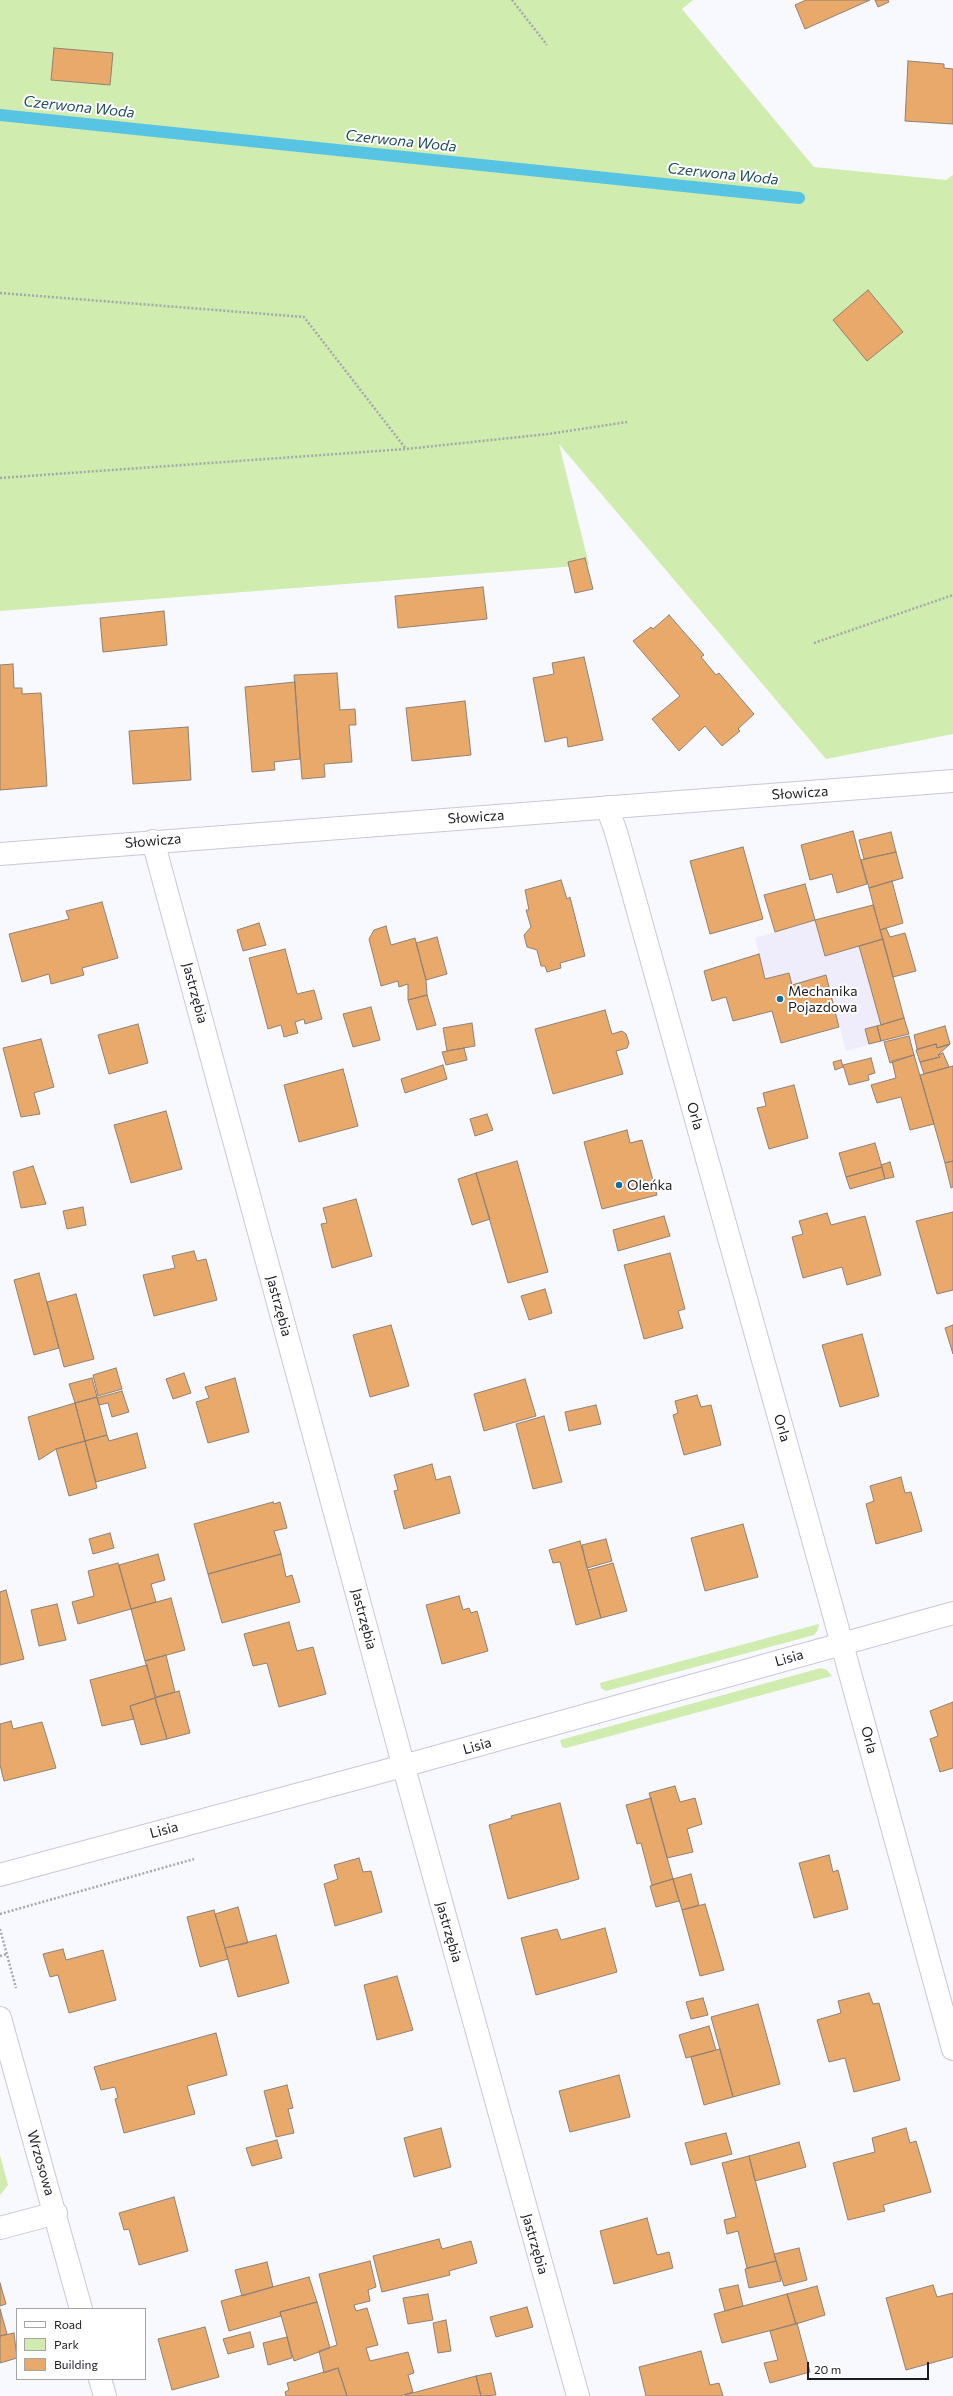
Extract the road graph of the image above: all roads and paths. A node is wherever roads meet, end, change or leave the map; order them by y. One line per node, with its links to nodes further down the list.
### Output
1 (512, 0): 2 (path)
2 (547, 45)
3 (0, 292): 5 (path)
4 (627, 422): 5 (path)
5 (406, 449): 6 (path)
6 (0, 478)
7 (953, 595): 8 (path)
8 (814, 644)
9 (953, 781): 10 (street, Słowicza)
10 (607, 807): 11 (street, Słowicza); 14 (street, Orla)
11 (153, 841): 12 (street, Słowicza); 15 (street, Jastrzębia)
12 (0, 854)
13 (953, 1612): 14 (street, Lisia)
14 (842, 1644): 15 (street, Lisia); 20 (street, Orla)
15 (403, 1766): 16 (street, Lisia); 26 (street, Jastrzębia)
16 (0, 1875)
17 (7, 1954): 18 (path)
18 (0, 1956)
19 (0, 2018): 21 (street, Wrzosowa)
20 (953, 2049)
21 (56, 2214): 22 (street); 23 (street, Wrzosowa)
22 (0, 2228)
23 (81, 2308)
24 (100, 2380): 25 (street)
25 (105, 2396)
26 (578, 2396)

